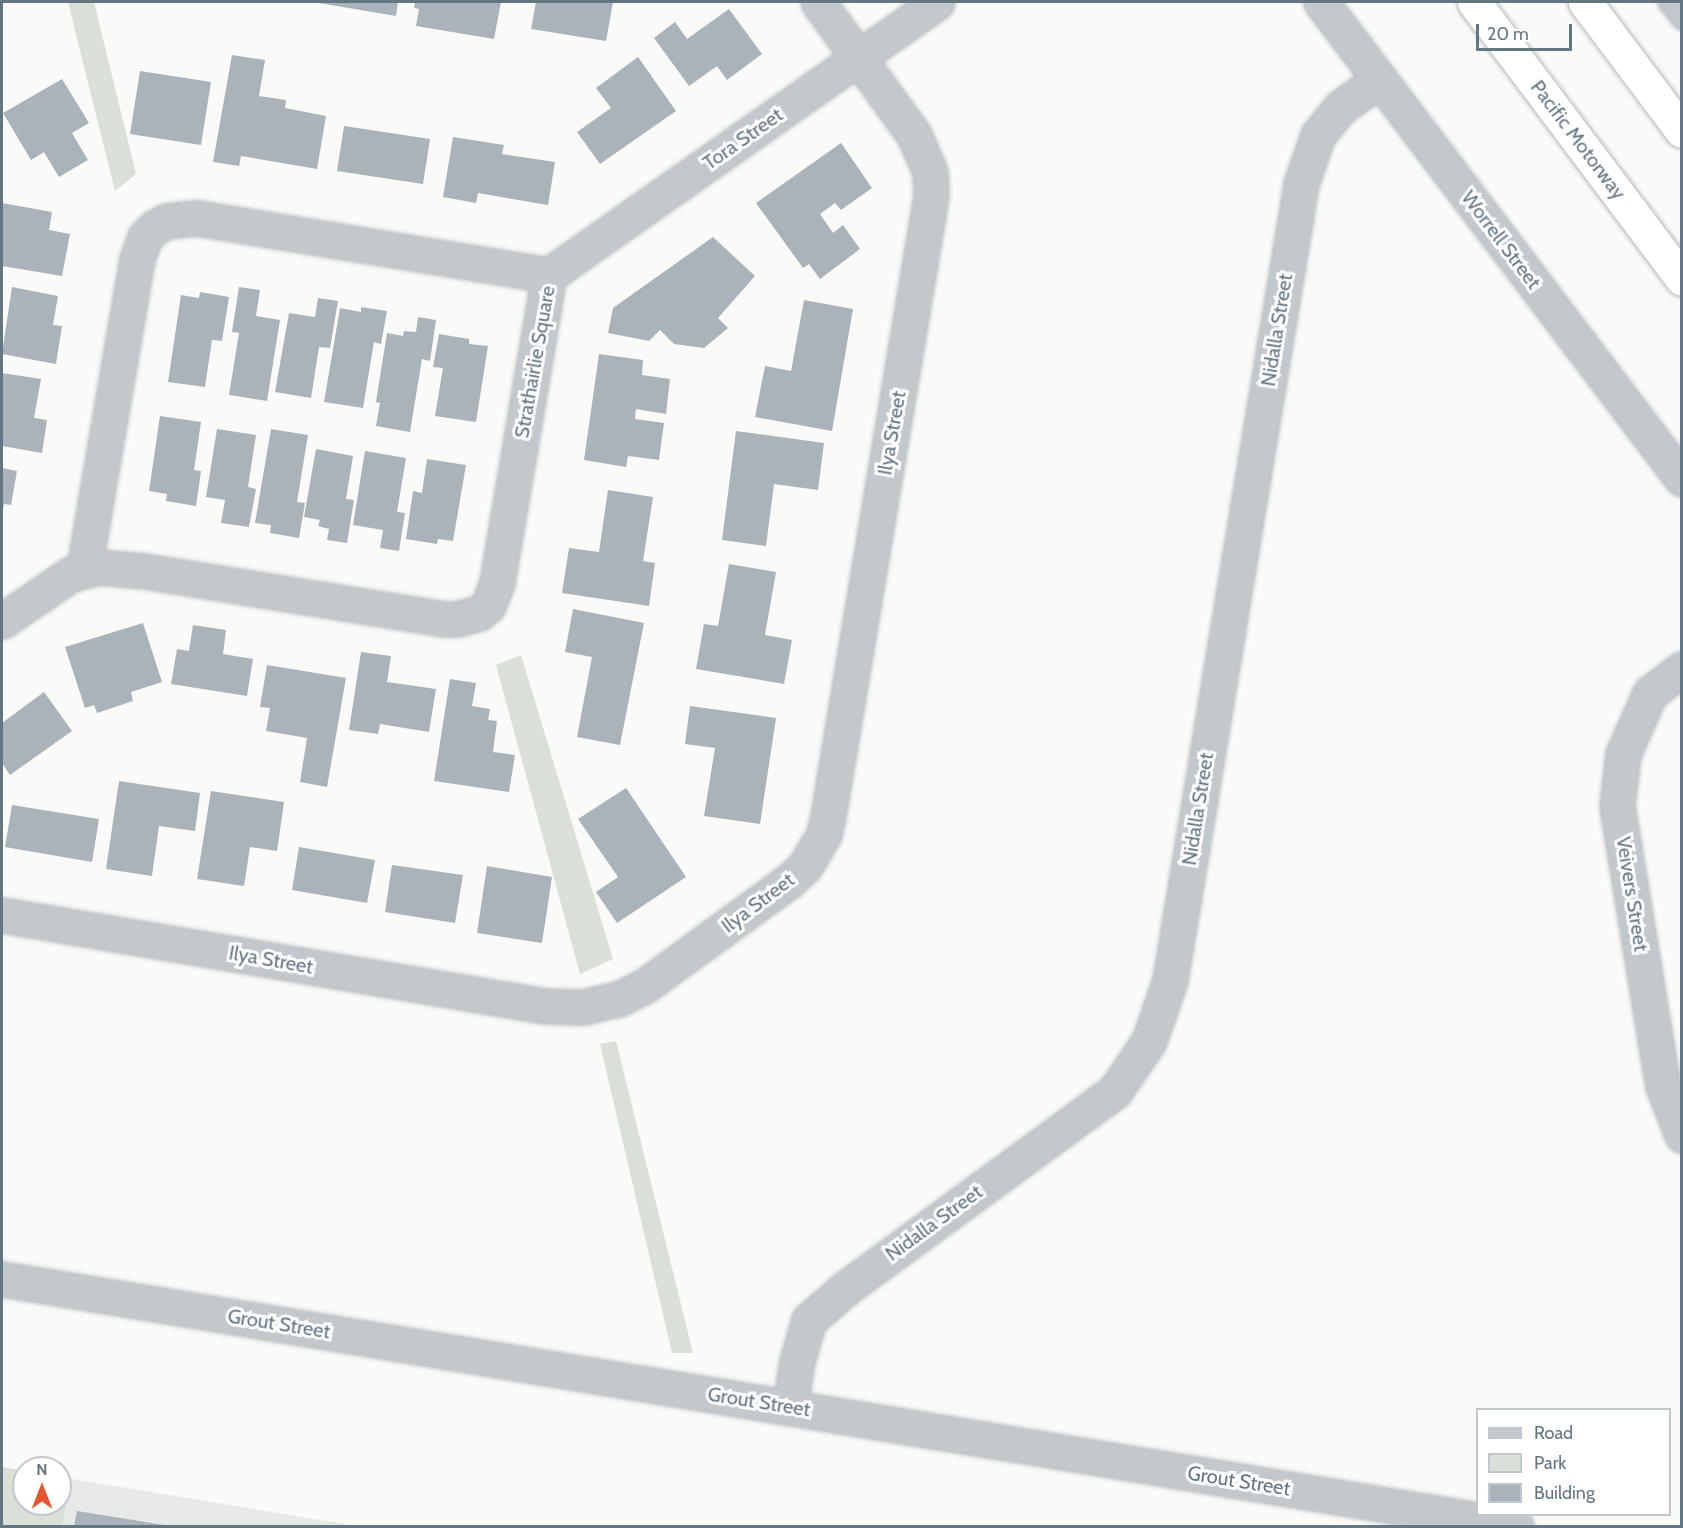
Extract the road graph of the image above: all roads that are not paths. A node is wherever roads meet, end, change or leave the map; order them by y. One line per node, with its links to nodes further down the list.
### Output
1 (818, 2): 8 (street, Ilya Street)
2 (937, 2): 8 (street, Tora Street)
3 (1321, 2): 9 (street, Worrell Street)
4 (1474, 2): 12 (highway, Pacific Motorway)
5 (1585, 2): 10 (highway)
6 (1668, 2): 7 (lane)
7 (1682, 20)
8 (859, 58): 11 (street, Tora Street); 17 (street, Ilya Street)
9 (1379, 80): 13 (street, Worrell Street); 20 (street, Nidalla Street)
10 (1682, 131)
11 (549, 275): 14 (street, Strathairlie Square); 14 (street, Strathairlie Square)
12 (1682, 279)
13 (1682, 480)
14 (84, 569): 15 (street)
15 (2, 621)
16 (1682, 669): 18 (street, Veivers Street)
17 (2, 915)
18 (1682, 1135)
19 (2, 1279): 20 (street, Grout Street)
20 (790, 1406): 21 (street, Grout Street)
21 (1516, 1527)

